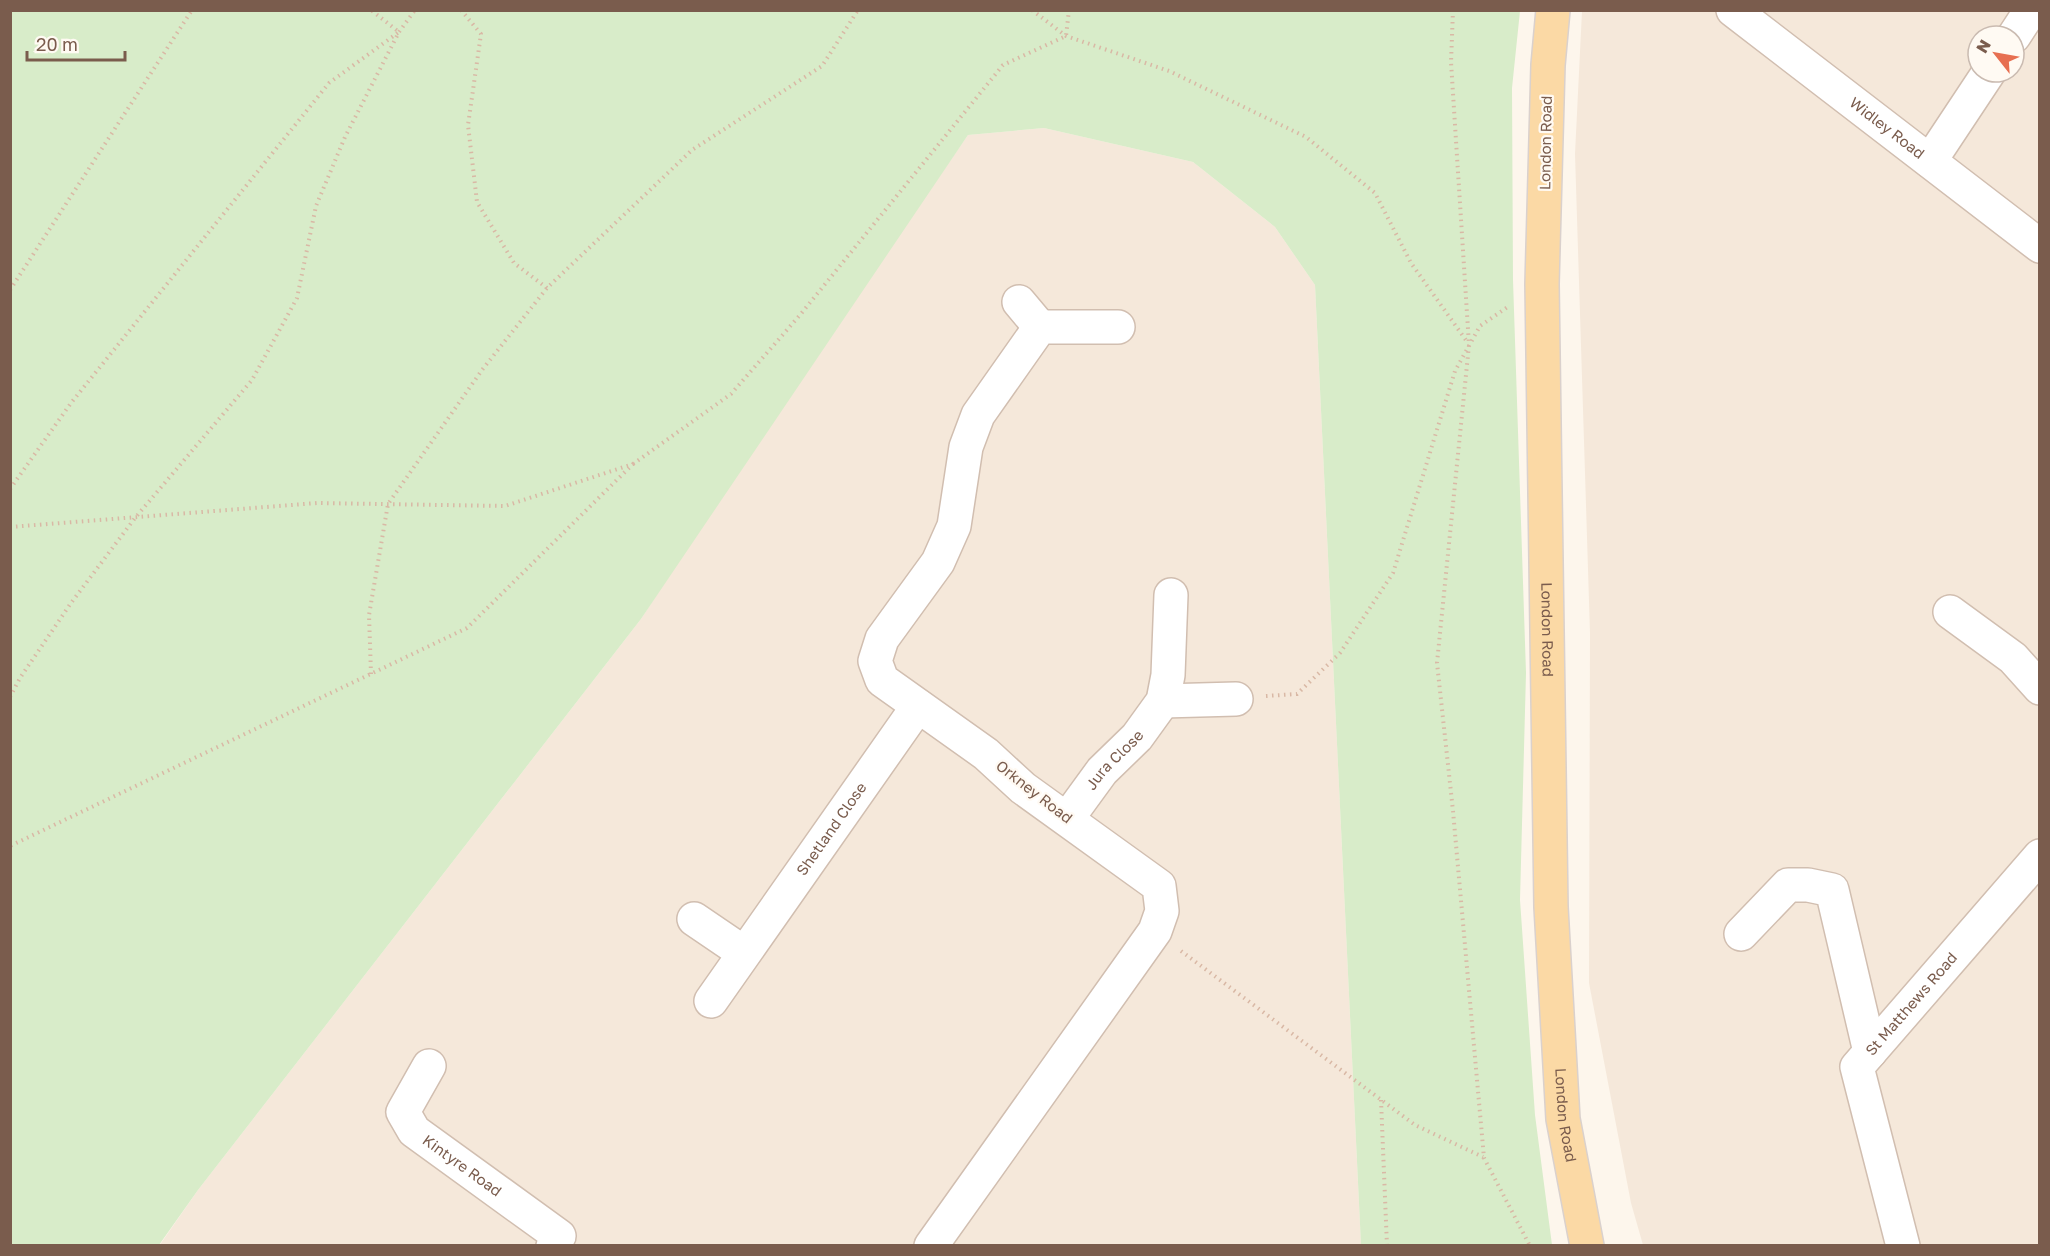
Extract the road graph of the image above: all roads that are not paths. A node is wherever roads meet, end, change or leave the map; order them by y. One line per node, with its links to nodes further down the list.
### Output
1 (1553, 10): 27 (main road, London Road)
2 (1733, 10): 6 (street, Widley Road)
3 (2031, 10): 4 (street)
4 (2022, 24)
5 (1981, 84): 6 (street)
6 (1930, 161): 7 (street, Widley Road)
7 (2040, 246)
8 (1019, 302): 9 (street)
9 (1040, 327): 10 (street); 16 (street, Orkney Road)
10 (1118, 327)
11 (1171, 595): 15 (street, Jura Close)
12 (1950, 612): 13 (street)
13 (2040, 688)
14 (1236, 699): 15 (street)
15 (1162, 701): 17 (street, Jura Close)
16 (918, 706): 17 (street, Orkney Road); 21 (street, Shetland Close)
17 (1067, 819): 26 (street, Orkney Road)
18 (2040, 856): 23 (street, St Matthews Road)
19 (694, 920): 21 (street)
20 (1742, 934): 23 (street)
21 (744, 953): 22 (street, Shetland Close)
22 (711, 1001)
23 (1870, 1052): 28 (street, St Matthews Road)
24 (429, 1066): 25 (street, Kintyre Road)
25 (553, 1245)
26 (931, 1245)
27 (1587, 1245)
28 (1903, 1245)

